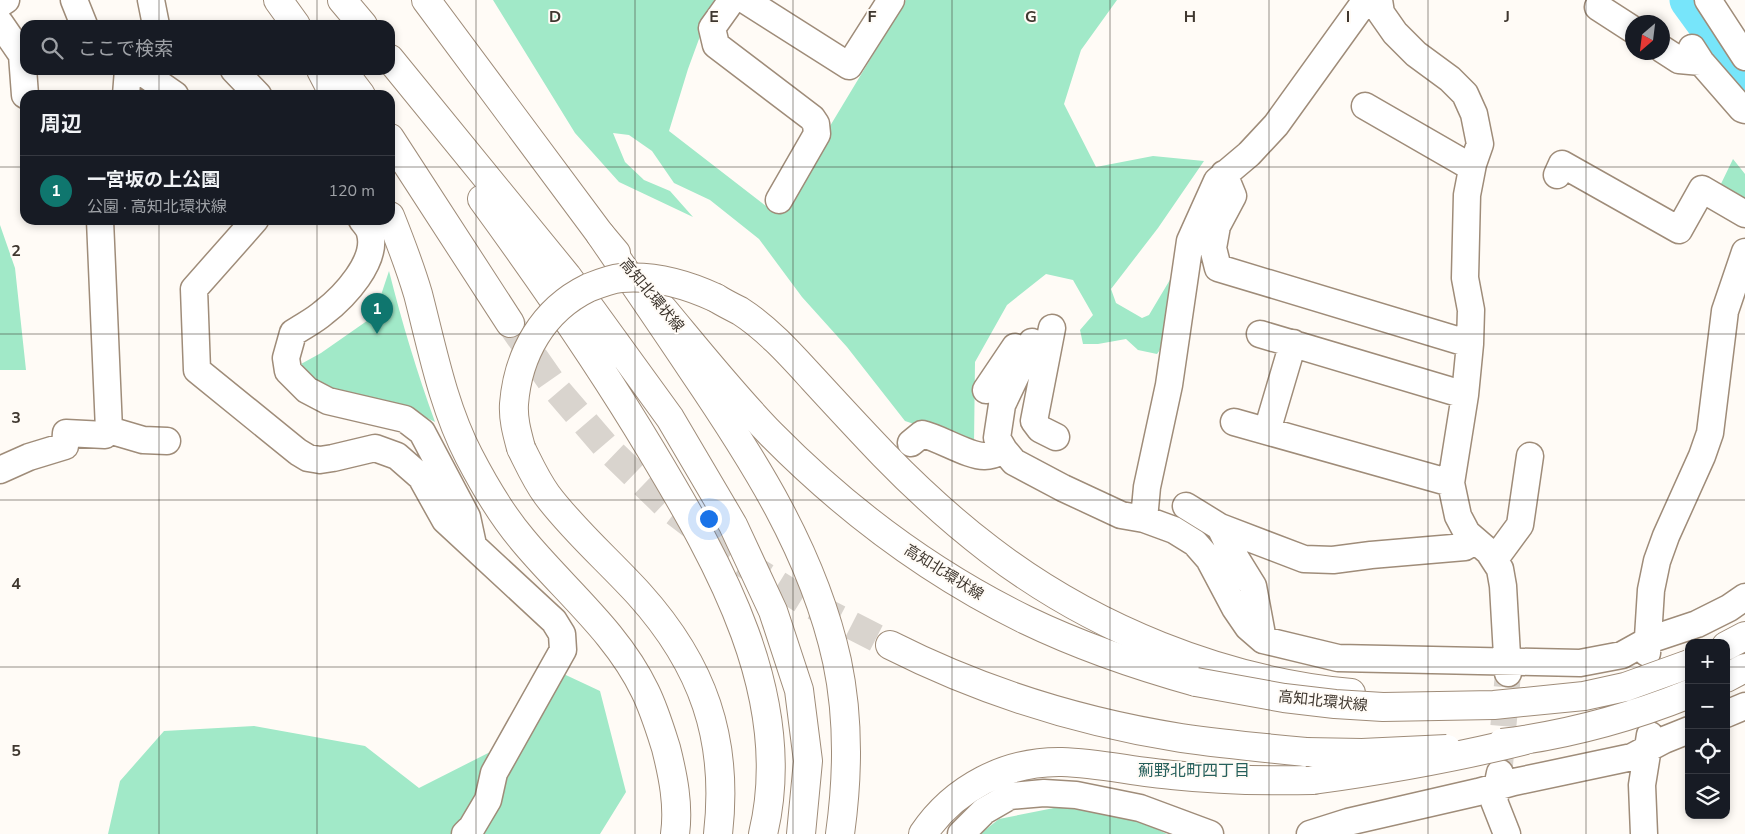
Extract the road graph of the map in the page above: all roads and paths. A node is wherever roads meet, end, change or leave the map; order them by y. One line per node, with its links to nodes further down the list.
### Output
1 (6, 0): 14 (street)
2 (74, 0): 17 (street)
3 (151, 0): 18 (street)
4 (278, 0): 19 (main road)
5 (289, 0): 20 (main road)
6 (338, 0): 21 (main road)
7 (342, 0): 22 (main road)
8 (426, 0): 56 (main road, 高知北環状線)
9 (732, 0): 50 (street)
10 (745, 0): 15 (street)
11 (1366, 0): 48 (street)
12 (1379, 0): 47 (street)
13 (1708, 0): 27 (street)
14 (0, 4)
15 (880, 4)
16 (1598, 7): 24 (street)
17 (82, 20)
18 (155, 20)
19 (292, 20)
20 (304, 20)
21 (352, 20)
22 (358, 20)
23 (0, 23): 25 (street)
24 (1625, 25)
25 (20, 53)
26 (1670, 54): 37 (street)
27 (1745, 57)
28 (1745, 63): 37 (street)
29 (395, 65): 103 (main road)
30 (23, 75): 38 (street)
31 (128, 75): 39 (street)
32 (146, 75): 40 (street)
33 (239, 75): 41 (street)
34 (324, 75): 42 (main road)
35 (346, 75): 43 (main road)
36 (393, 75): 102 (main road)
37 (1721, 84): 45 (street)
38 (25, 90)
39 (126, 90)
40 (168, 90)
41 (253, 90)
42 (331, 90)
43 (358, 90)
44 (1366, 106): 47 (street)
45 (1745, 110)
46 (395, 146): 58 (main road)
47 (1473, 164): 62 (street)
48 (1224, 174): 62 (street); 76 (street)
49 (1557, 175): 51 (street)
50 (779, 200)
51 (1745, 214)
52 (100, 225): 66 (street)
53 (251, 225): 79 (street)
54 (366, 225): 79 (street)
55 (393, 225): 100 (main road)
56 (600, 234): 90 (main road, 高知北環状線); 104 (main road)
57 (1745, 252): 86 (street)
58 (510, 323)
59 (1260, 334): 61 (street)
60 (1044, 338): 63 (street); 68 (street); 71 (street)
61 (1293, 343): 64 (street); 67 (street)
62 (1470, 344): 64 (street)
63 (986, 390)
64 (1465, 395): 74 (street)
65 (1234, 422): 67 (street)
66 (109, 430): 69 (street); 73 (street)
67 (1267, 431): 74 (street)
68 (1056, 437)
69 (167, 441)
70 (911, 442): 71 (street)
71 (1004, 450): 76 (street)
72 (1530, 456): 80 (street)
73 (0, 470)
74 (1451, 483): 78 (street)
75 (1186, 506): 77 (street)
76 (1144, 520): 83 (street)
77 (1220, 527): 78 (street); 83 (street)
78 (1474, 540): 80 (street)
79 (473, 545): 99 (street)
80 (1495, 559): 88 (street)
81 (1745, 597): 86 (street)
82 (1745, 636): 84 (main road)
83 (1263, 640): 88 (street)
84 (1730, 644)
85 (890, 645): 96 (main road, bridge)
86 (1648, 647): 88 (street)
87 (1685, 665): 90 (main road, 高知北環状線, bridge)
88 (1508, 667)
89 (1745, 668): 91 (main road)
90 (1199, 671): 101 (main road, bridge)
91 (1730, 676)
92 (1685, 695): 96 (main road, bridge)
93 (1745, 706): 94 (street)
94 (1730, 712)
95 (1685, 732): 97 (street)
96 (1526, 740): 105 (main road, bridge)
97 (1649, 741): 98 (street); 110 (street)
98 (1498, 780): 108 (street); 109 (street)
99 (465, 834)
100 (676, 834)
101 (718, 834)
102 (764, 834)
103 (801, 834)
104 (840, 834)
105 (923, 834)
106 (961, 834): 107 (street)
107 (1210, 834)
108 (1310, 834)
109 (1507, 834)
110 (1644, 834)

